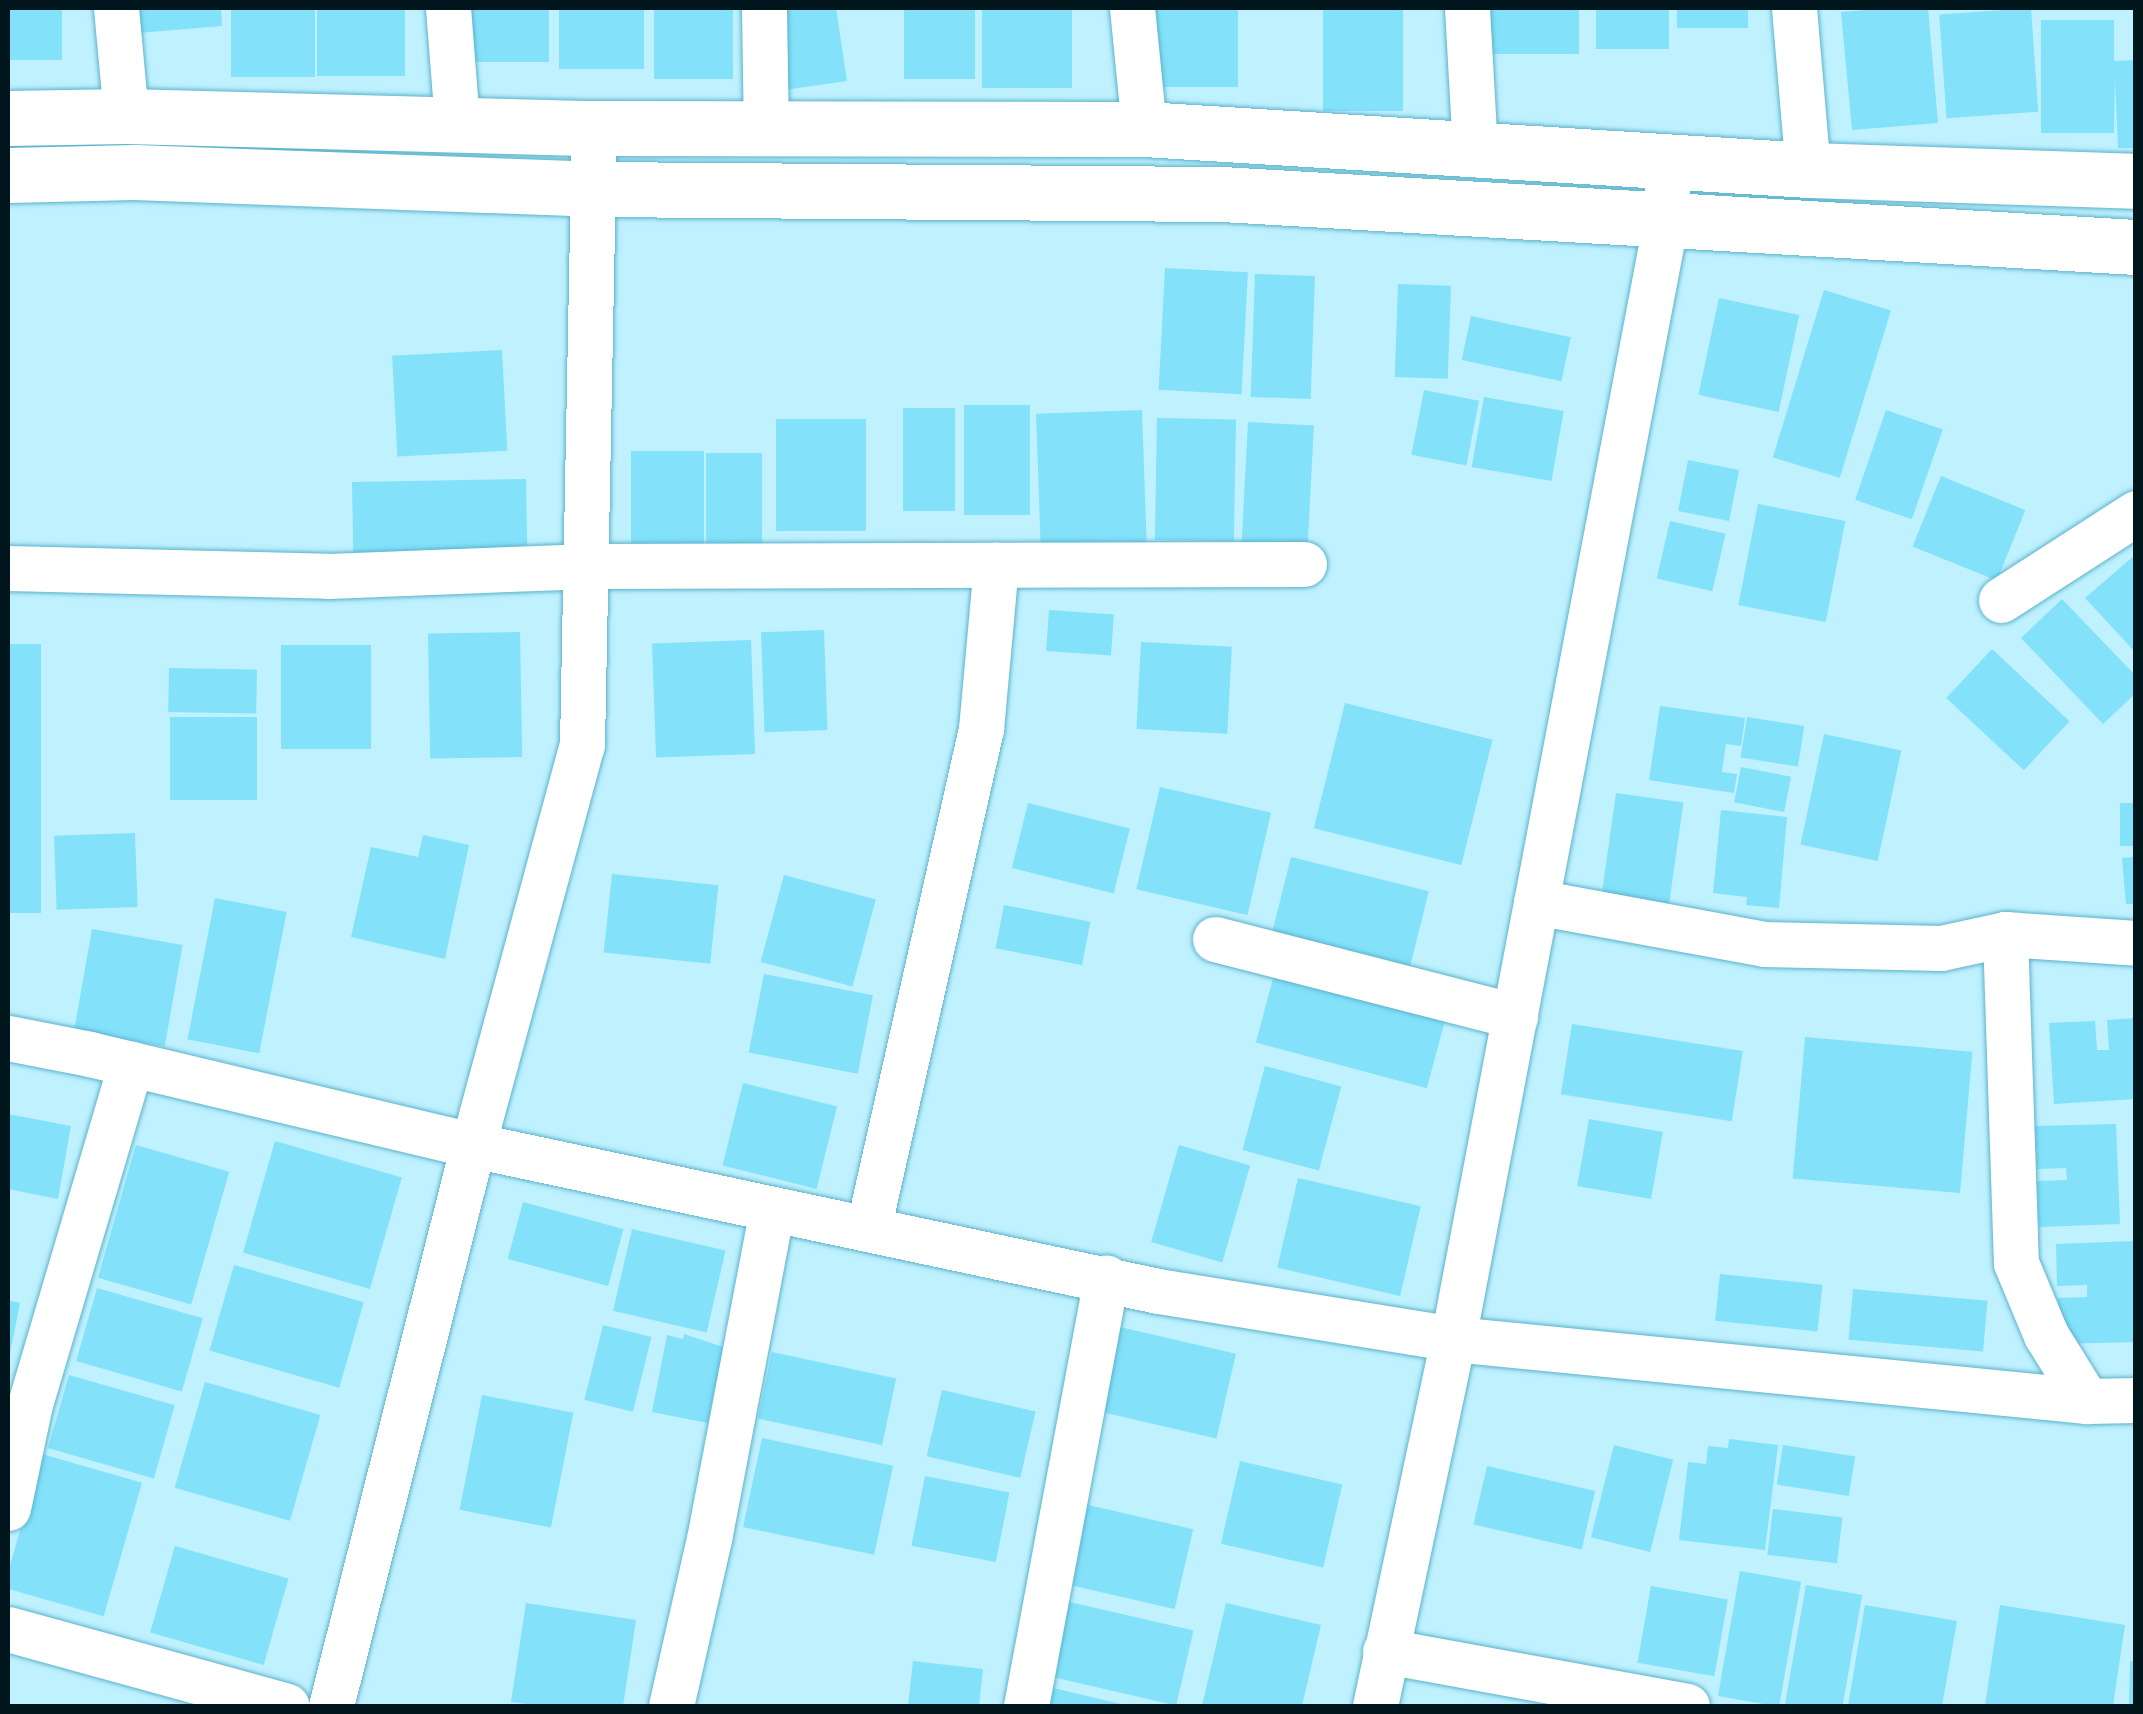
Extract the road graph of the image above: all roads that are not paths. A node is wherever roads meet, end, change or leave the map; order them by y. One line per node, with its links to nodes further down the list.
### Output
1 (116, 8): 7 (street)
2 (448, 8): 9 (street)
3 (764, 8): 11 (street)
4 (1132, 8): 12 (street)
5 (1467, 8): 13 (street)
6 (1794, 8): 15 (street)
7 (126, 116): 8 (street); 9 (street)
8 (8, 118)
9 (456, 122): 10 (street)
10 (594, 128): 11 (street); 18 (street)
11 (766, 129): 12 (street)
12 (1144, 129): 13 (street)
13 (1474, 148): 14 (street)
14 (1668, 162): 15 (street); 19 (street)
15 (1808, 170): 17 (street)
16 (8, 175): 18 (street)
17 (2136, 181)
18 (593, 188): 19 (street); 24 (street)
19 (1666, 219): 20 (street); 27 (street)
20 (2136, 247)
21 (2136, 513): 26 (street)
22 (996, 564): 23 (street); 24 (street); 36 (street)
23 (1304, 564)
24 (584, 566): 25 (street); 34 (street)
25 (8, 568)
26 (2001, 600)
27 (1536, 902): 28 (street); 31 (street)
28 (2005, 934): 30 (street); 40 (street)
29 (1215, 939): 31 (street)
30 (2136, 943)
31 (1515, 1016): 38 (street)
32 (8, 1038): 33 (street)
33 (131, 1064): 34 (street); 41 (street)
34 (473, 1145): 35 (street); 45 (street)
35 (772, 1208): 36 (street); 46 (street)
36 (868, 1229): 37 (street)
37 (1106, 1277): 38 (street); 47 (street)
38 (1453, 1339): 40 (street); 43 (street)
39 (2136, 1400): 40 (street)
40 (2086, 1402)
41 (8, 1508)
42 (8, 1629): 44 (street)
43 (1384, 1651): 48 (street); 49 (street)
44 (286, 1706)
45 (332, 1706)
46 (670, 1706)
47 (1026, 1706)
48 (1375, 1706)
49 (1687, 1706)

